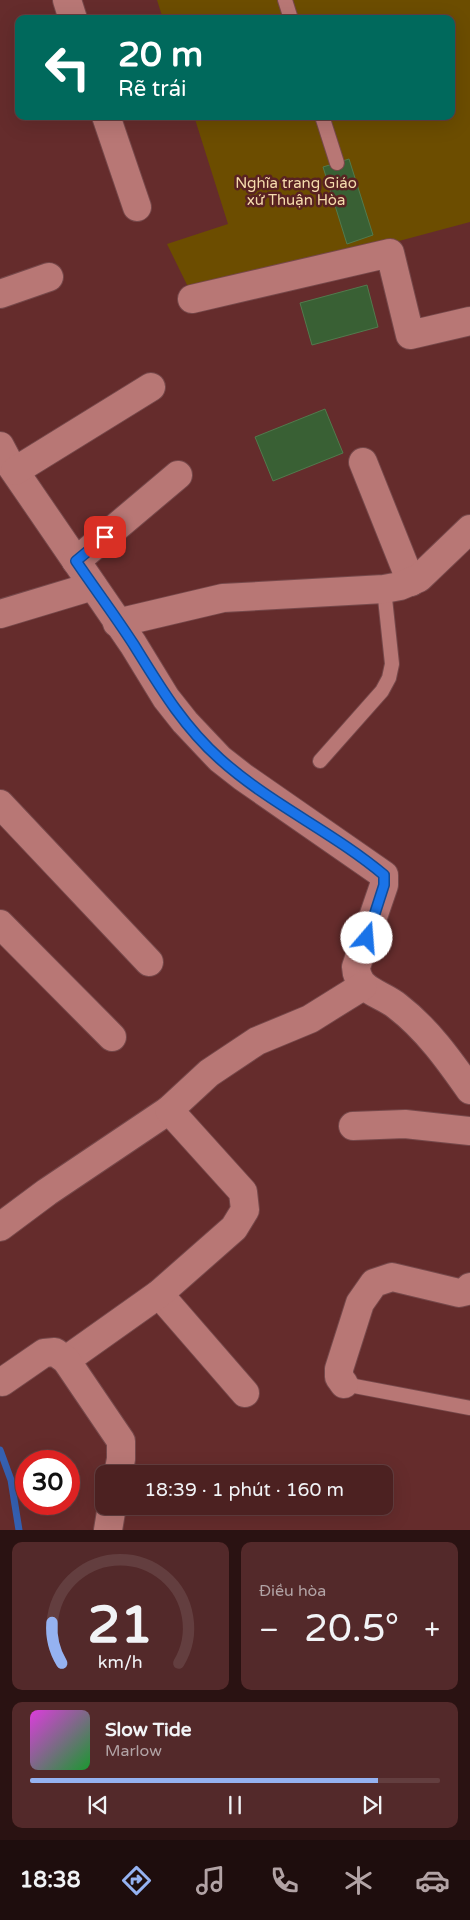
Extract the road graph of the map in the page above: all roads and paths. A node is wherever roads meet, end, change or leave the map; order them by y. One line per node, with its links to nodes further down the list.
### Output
1 (67, 0): 3 (street)
2 (285, 0): 4 (lane)
3 (72, 15)
4 (290, 15)
5 (107, 120): 8 (street)
6 (323, 120): 7 (lane)
7 (337, 163)
8 (137, 208)
9 (49, 277): 10 (street)
10 (0, 294)
11 (192, 299): 12 (street)
12 (470, 321)
13 (151, 387): 16 (street)
14 (0, 446): 16 (street)
15 (363, 462): 20 (street)
16 (15, 471): 19 (street)
17 (178, 475): 19 (street)
18 (470, 529): 20 (street)
19 (76, 561): 21 (street)
20 (411, 582): 22 (street)
21 (93, 586): 23 (street); 24 (street)
22 (384, 589): 24 (street); 25 (lane)
23 (0, 614)
24 (117, 623): 29 (street)
25 (320, 761)
26 (0, 804): 28 (street)
27 (0, 924): 30 (street)
28 (149, 962)
29 (363, 986): 31 (street); 32 (street)
30 (112, 1037)
31 (470, 1090)
32 (169, 1110): 35 (street); 37 (street)
33 (353, 1126): 34 (street)
34 (470, 1131)
35 (0, 1227)
36 (470, 1287): 40 (street)
37 (159, 1294): 38 (street); 41 (street)
38 (66, 1360): 39 (street); 43 (street)
39 (2, 1382)
40 (344, 1384): 42 (lane)
41 (245, 1393)
42 (470, 1408)
43 (120, 1465)
44 (110, 1515): 45 (street)
45 (108, 1530)

